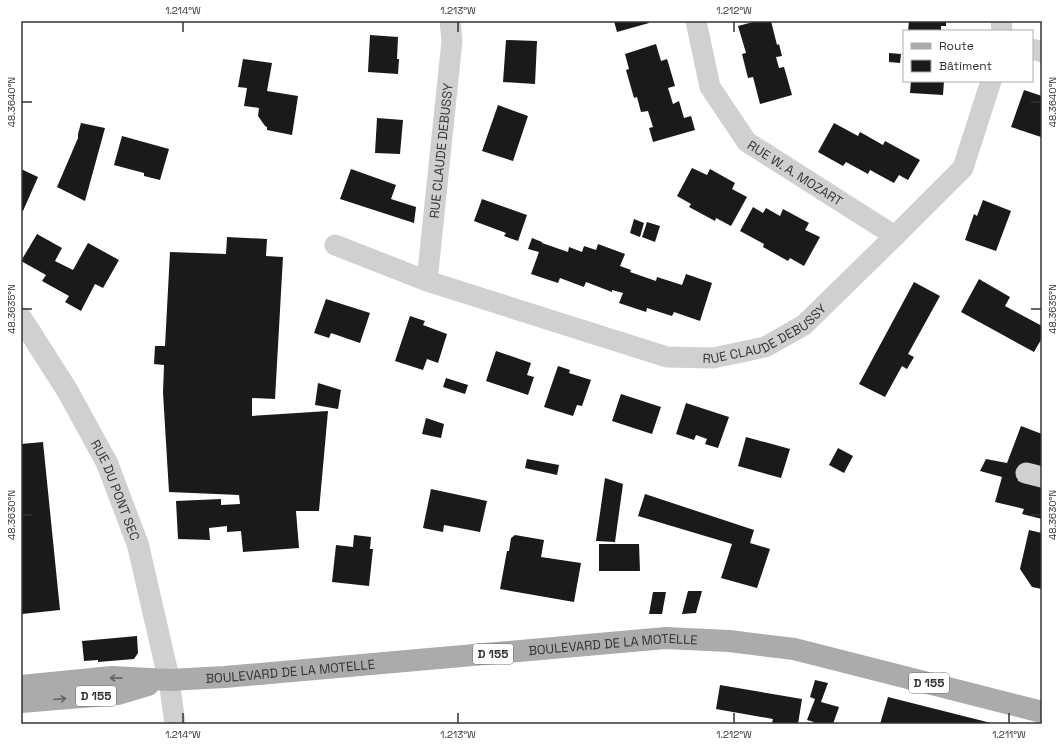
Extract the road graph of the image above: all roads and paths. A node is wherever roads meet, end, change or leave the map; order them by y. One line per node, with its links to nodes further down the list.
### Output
1 (450, 21): 6 (street, RUE CLAUDE DEBUSSY)
2 (696, 21): 4 (street, RUE W. A. MOZART)
3 (990, 82): 4 (street, RUE CLAUDE DEBUSSY)
4 (896, 236): 6 (street, RUE CLAUDE DEBUSSY)
5 (335, 245): 6 (street, RUE CLAUDE DEBUSSY)
6 (426, 281)
7 (21, 318): 8 (street, RUE DU PONT SEC)
8 (169, 680): 9 (main road, BOULEVARD DE LA MOTELLE / D 155, one-way to 9); 10 (main road, BOULEVARD DE LA MOTELLE / D 155, one-way to 8); 11 (main road, BOULEVARD DE LA MOTELLE / D 155); 12 (street)
9 (21, 686)
10 (21, 702)
11 (1042, 712)
12 (175, 724)

